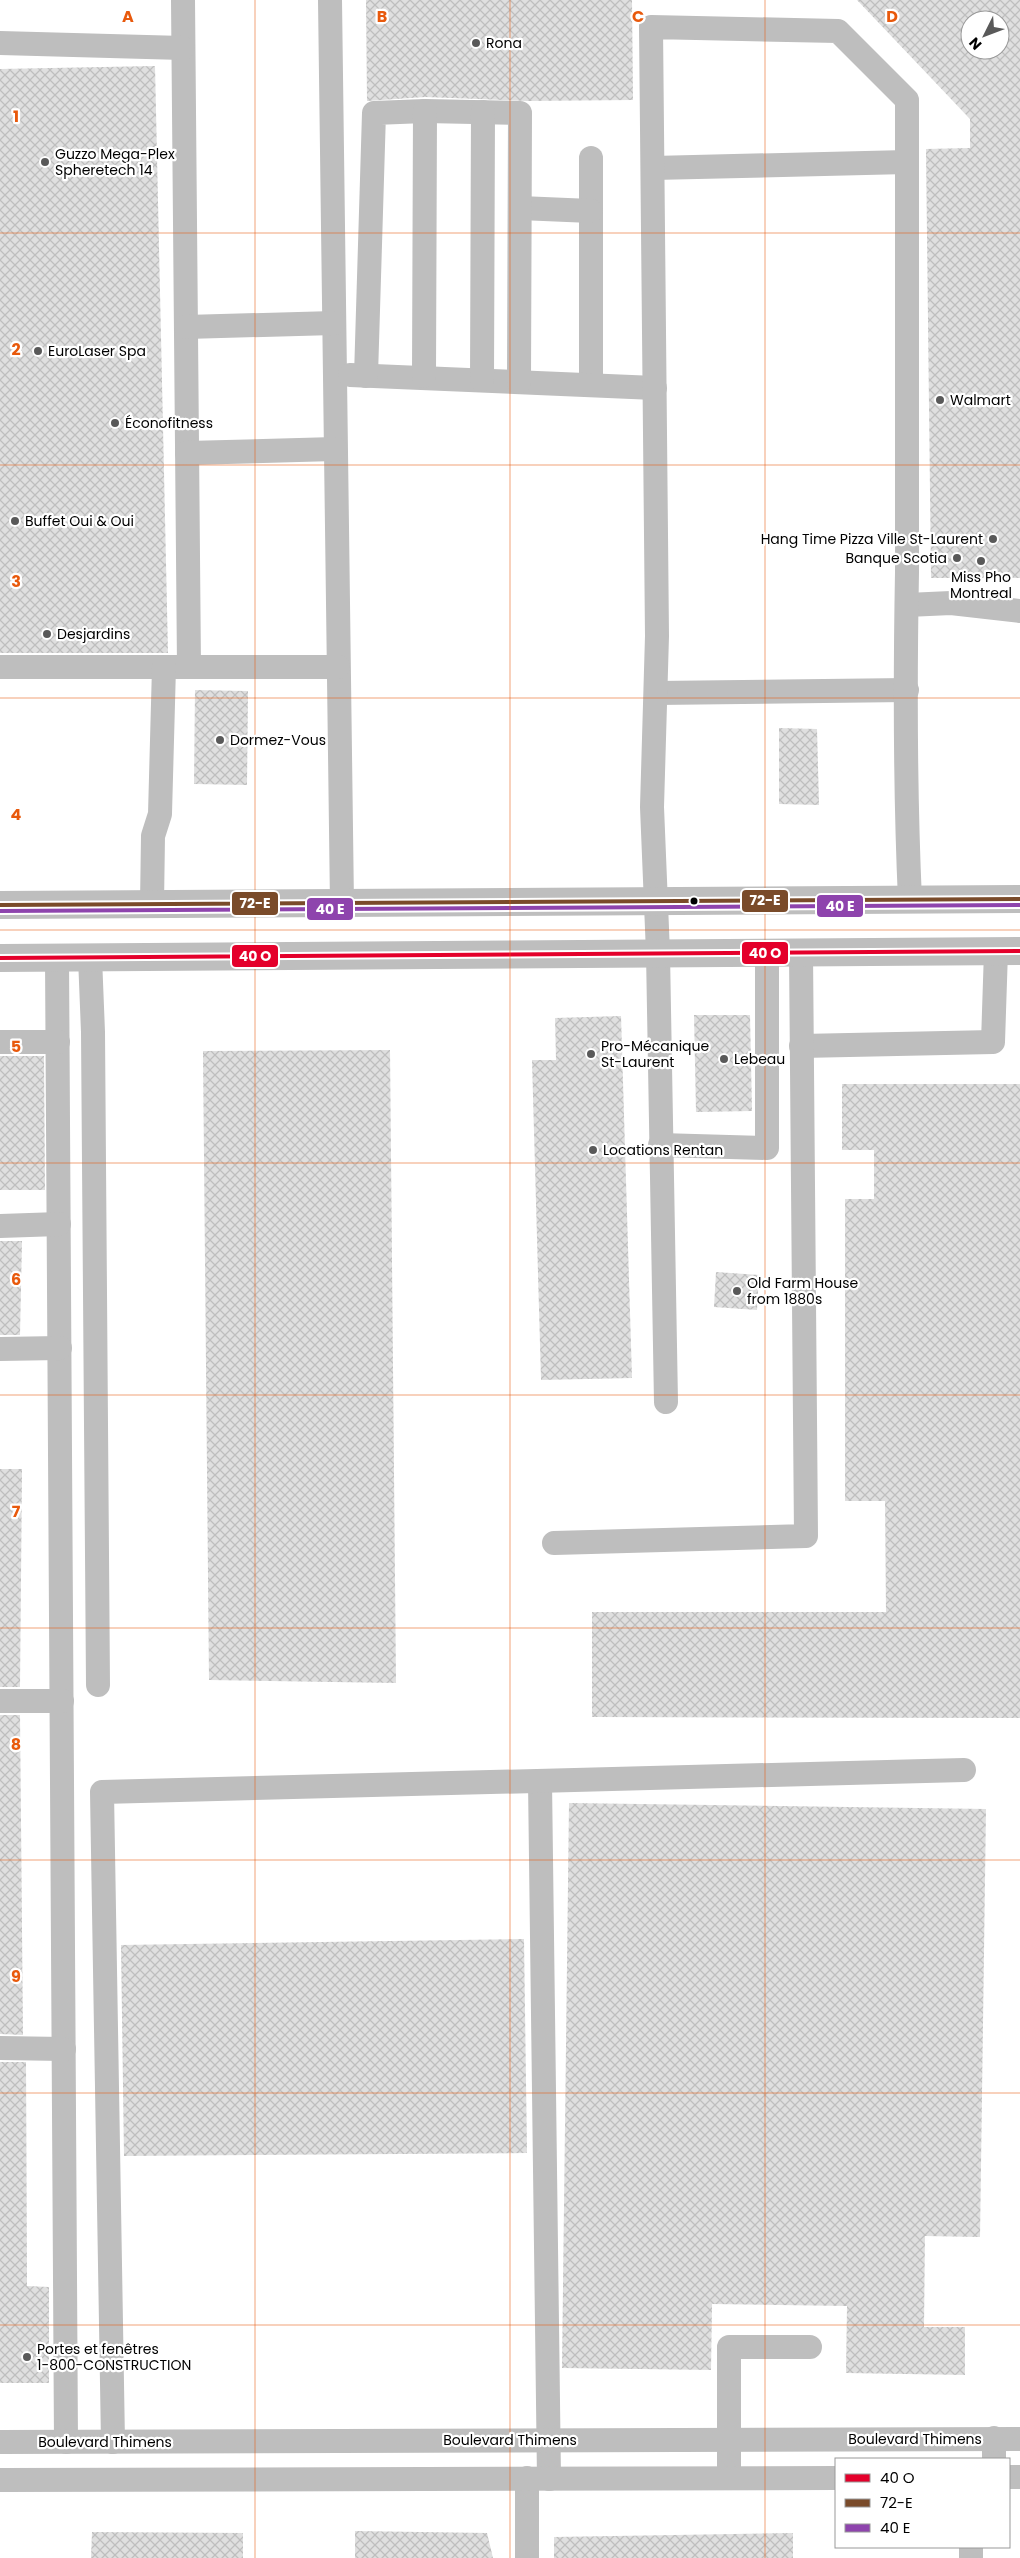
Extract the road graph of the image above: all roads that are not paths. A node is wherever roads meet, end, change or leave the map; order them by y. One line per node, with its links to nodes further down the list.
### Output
1 (182, 0): 4 (street)
2 (330, 0): 12 (street)
3 (0, 42): 4 (street)
4 (183, 48): 15 (street)
5 (425, 110): 6 (street); 13 (street); 18 (street)
6 (483, 112): 10 (street); 19 (street)
7 (591, 158): 11 (street)
8 (907, 162): 9 (street); 9 (street); 25 (street)
9 (653, 168): 22 (street)
10 (520, 208): 11 (street); 20 (street)
11 (591, 211): 21 (street)
12 (332, 224): 13 (street); 14 (street)
13 (371, 225): 17 (street)
14 (334, 323): 15 (street); 16 (street)
15 (186, 327): 24 (street)
16 (334, 374): 17 (street); 23 (street)
17 (366, 376): 18 (street)
18 (424, 376): 19 (street)
19 (482, 380): 20 (street)
20 (519, 382): 21 (street)
21 (591, 385): 22 (street)
22 (655, 388): 32 (street)
23 (335, 449): 24 (street); 30 (street)
24 (187, 453): 29 (street)
25 (907, 605): 26 (street); 31 (street)
26 (1020, 611)
27 (0, 667): 28 (street)
28 (164, 667): 29 (street); 36 (street)
29 (189, 667): 30 (street)
30 (338, 667): 37 (street)
31 (908, 690): 32 (street); 34 (street)
32 (657, 693): 35 (street)
33 (1020, 899): 34 (main road)
34 (910, 900): 35 (main road)
35 (656, 901): 37 (main road); 42 (street)
36 (152, 904): 37 (main road); 38 (main road)
37 (342, 904)
38 (0, 906)
39 (1008, 951): 41 (main road); 48 (street)
40 (767, 952): 41 (main road); 42 (main road); 49 (street)
41 (801, 952): 48 (street)
42 (658, 953): 44 (main road); 49 (street)
43 (57, 957): 44 (main road); 45 (main road); 47 (street)
44 (90, 957): 56 (street)
45 (0, 958)
46 (0, 1042): 47 (street)
47 (58, 1042): 50 (street)
48 (801, 1046): 55 (street)
49 (660, 1145): 54 (street)
50 (59, 1224): 51 (street); 52 (street)
51 (0, 1226)
52 (60, 1348): 53 (street); 58 (street)
53 (0, 1349)
54 (666, 1402)
55 (554, 1544)
56 (98, 1685)
57 (0, 1701): 58 (street)
58 (62, 1701): 62 (street)
59 (964, 1770): 60 (street)
60 (540, 1781): 65 (street); 69 (street)
61 (0, 2048): 62 (street)
62 (64, 2048): 68 (street)
63 (810, 2347): 66 (street)
64 (1020, 2439): 70 (street, Boulevard Thimens)
65 (548, 2440): 66 (street, Boulevard Thimens); 69 (street, Boulevard Thimens); 71 (street)
66 (729, 2440): 70 (street, Boulevard Thimens); 72 (street)
67 (0, 2442): 68 (street, Boulevard Thimens)
68 (66, 2442): 69 (street, Boulevard Thimens)
69 (113, 2442)
70 (994, 2449)
71 (538, 2478): 72 (street); 74 (street); 75 (street)
72 (729, 2478): 73 (street)
73 (835, 2478)
74 (0, 2480)
75 (527, 2558)

